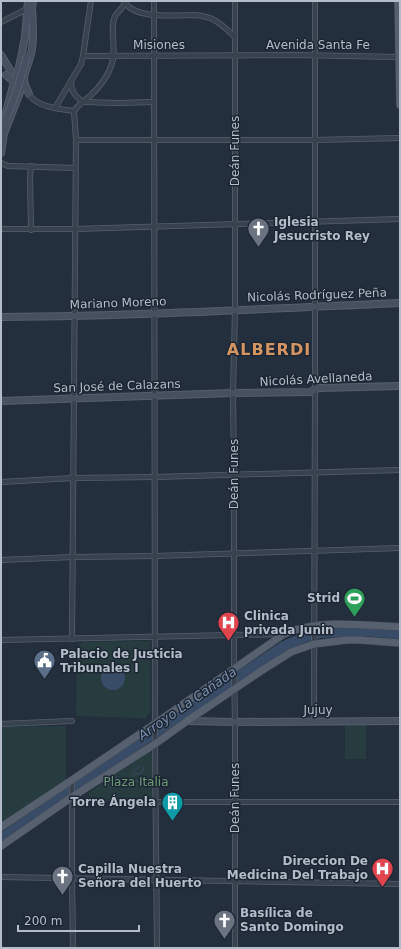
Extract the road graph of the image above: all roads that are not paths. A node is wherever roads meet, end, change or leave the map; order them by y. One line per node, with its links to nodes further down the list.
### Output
1 (28, 1): 9 (street)
2 (33, 1): 9 (street)
3 (91, 1): 14 (street)
4 (154, 1): 10 (street)
5 (235, 1): 12 (street, Deán Funes)
6 (314, 1): 18 (street)
7 (398, 1): 19 (main road)
8 (124, 2): 10 (street); 15 (street)
9 (29, 9): 11 (street); 20 (street); 21 (street); 32 (street, bridge)
10 (154, 15): 12 (street); 16 (street)
11 (1, 22)
12 (235, 37): 17 (street, Deán Funes)
13 (1, 55): 22 (street)
14 (83, 56): 15 (street, Misiones); 23 (street)
15 (113, 56): 16 (street, Misiones); 27 (street)
16 (154, 56): 17 (street, Misiones); 28 (street)
17 (235, 56): 18 (street, Avenida Santa Fe); 37 (street, Deán Funes)
18 (314, 56): 19 (street, Avenida Santa Fe); 38 (street)
19 (400, 57): 29 (main road)
20 (19, 62): 22 (street); 24 (street)
21 (26, 72): 24 (street); 26 (street)
22 (6, 73): 24 (street)
23 (72, 79): 27 (street); 30 (street)
24 (15, 81): 25 (street); 32 (street)
25 (21, 89): 26 (street); 33 (street)
26 (29, 94): 30 (street)
27 (83, 102): 28 (street); 31 (street)
28 (154, 102): 36 (street)
29 (400, 105)
30 (55, 108): 31 (street)
31 (74, 111): 35 (street)
32 (4, 116): 33 (street)
33 (3, 136): 39 (street)
34 (400, 138): 38 (street)
35 (76, 140): 36 (street); 42 (street)
36 (155, 140): 37 (street); 46 (street)
37 (235, 140): 38 (street); 45 (street, Deán Funes)
38 (314, 140): 44 (street)
39 (1, 153)
40 (1, 163): 41 (street)
41 (31, 166): 42 (street); 49 (street)
42 (76, 168): 47 (street)
43 (400, 219): 44 (street)
44 (314, 221): 45 (street); 51 (street)
45 (235, 224): 46 (street); 52 (street, Deán Funes)
46 (155, 227): 47 (street); 53 (street)
47 (75, 229): 49 (street); 54 (street)
48 (1, 230): 49 (street)
49 (31, 230)
50 (400, 303): 51 (street, Nicolás Rodríguez Peña)
51 (314, 307): 52 (street, Nicolás Rodríguez Peña); 57 (street)
52 (235, 310): 53 (street, Mariano Moreno); 58 (street, Deán Funes)
53 (155, 313): 54 (street, Mariano Moreno); 59 (street)
54 (74, 316): 55 (street, Mariano Moreno); 60 (street)
55 (1, 317)
56 (400, 386): 57 (street, Nicolás Avellaneda)
57 (315, 389): 58 (street, Nicolás Avellaneda); 63 (street)
58 (233, 393): 59 (street, San José de Calazans); 64 (street, Deán Funes)
59 (154, 396): 60 (street, San José de Calazans); 65 (street)
60 (73, 398): 61 (street, San José de Calazans); 66 (street)
61 (1, 401)
62 (400, 470): 63 (street)
63 (314, 472): 64 (street); 69 (street)
64 (234, 474): 65 (street); 70 (street, Deán Funes)
65 (155, 477): 66 (street); 71 (street)
66 (73, 478): 67 (street); 72 (street)
67 (1, 482)
68 (400, 548): 69 (street)
69 (314, 551): 70 (street); 74 (street)
70 (234, 553): 71 (street); 77 (street, Deán Funes)
71 (156, 556): 72 (street); 78 (street)
72 (73, 557): 73 (street); 79 (street)
73 (1, 560)
74 (314, 626): 75 (main road); 76 (main road); 82 (street)
75 (400, 628)
76 (284, 634): 77 (street); 83 (main road)
77 (234, 635): 78 (street); 83 (street, Deán Funes)
78 (156, 637): 79 (street); 90 (street)
79 (72, 639): 80 (street)
80 (1, 640)
81 (400, 643): 82 (main road)
82 (314, 644): 84 (main road); 87 (street)
83 (234, 668): 84 (street, Deán Funes); 90 (main road)
84 (234, 689): 86 (main road); 89 (street, Deán Funes)
85 (72, 721): 91 (street)
86 (187, 721): 89 (street, Jujuy); 92 (main road)
87 (314, 721): 88 (street, Jujuy); 89 (street, Jujuy)
88 (400, 721)
89 (235, 722): 96 (street, Deán Funes)
90 (156, 723): 92 (street); 93 (main road)
91 (1, 724)
92 (155, 744): 94 (main road); 95 (street)
93 (72, 780): 94 (street); 98 (main road)
94 (72, 797): 99 (main road); 101 (street)
95 (156, 802): 96 (street); 102 (street)
96 (235, 802): 97 (street); 103 (street, Deán Funes)
97 (400, 802)
98 (3, 825)
99 (1, 846)
100 (1, 877): 101 (street)
101 (72, 878): 102 (street); 105 (street)
102 (157, 880): 103 (street); 106 (street)
103 (235, 881): 104 (street); 107 (street, Deán Funes)
104 (400, 884)
105 (73, 948)
106 (157, 948)
107 (235, 948)

